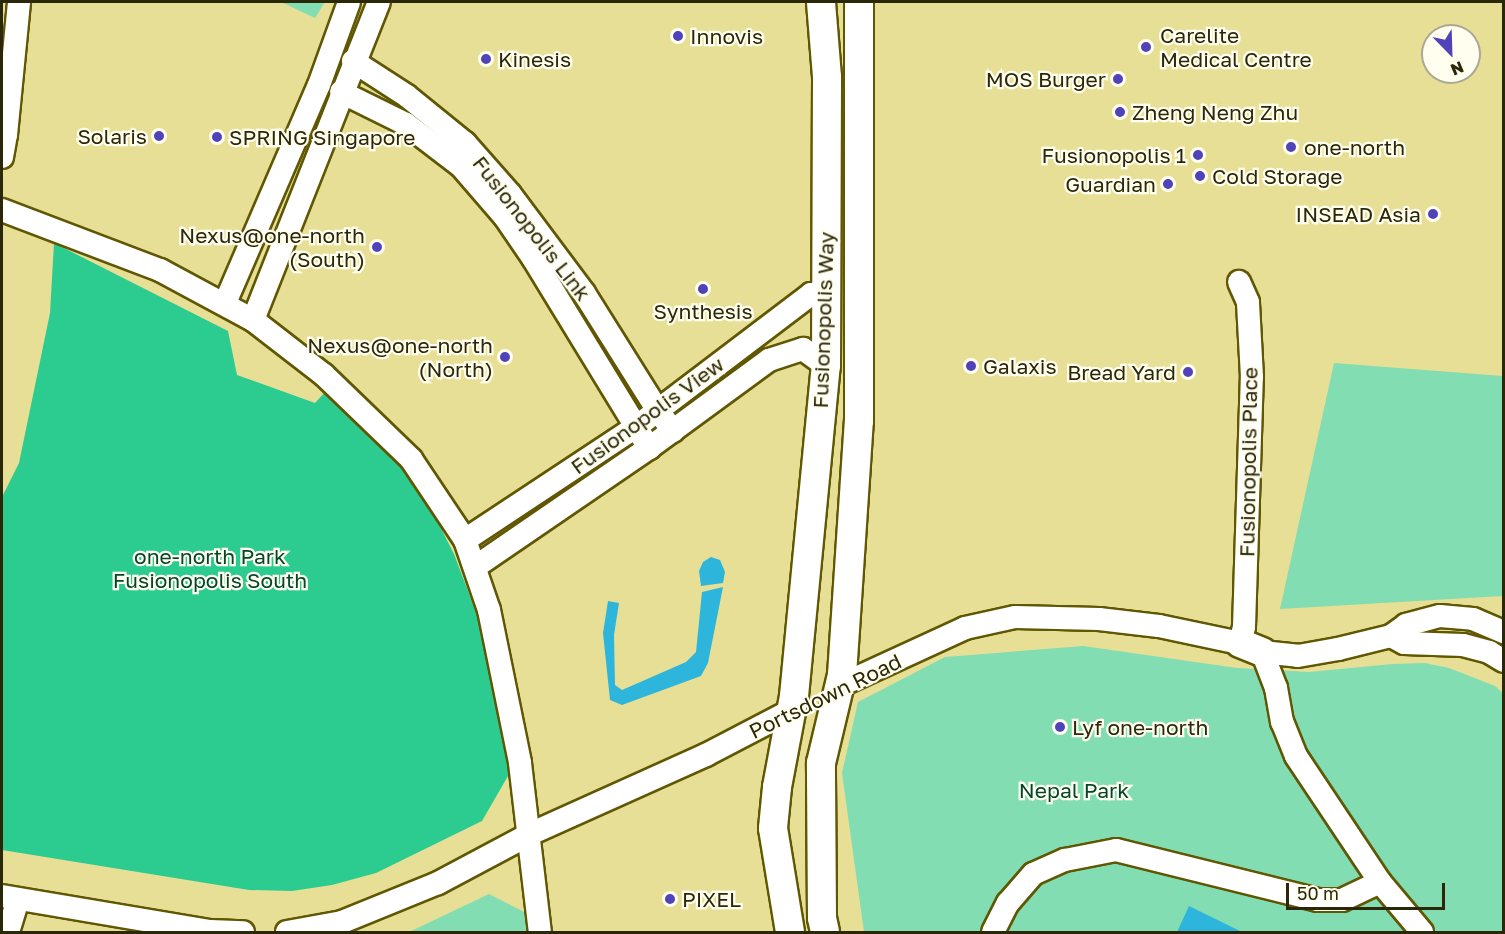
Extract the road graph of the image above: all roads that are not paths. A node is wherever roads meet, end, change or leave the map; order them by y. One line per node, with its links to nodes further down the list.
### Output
1 (19, 2): 8 (street)
2 (349, 2): 12 (street)
3 (379, 2): 6 (street)
4 (821, 2): 11 (street, Fusionopolis Way)
5 (859, 2): 26 (street, Fusionopolis Way)
6 (354, 61): 7 (street); 15 (street, Fusionopolis Link)
7 (341, 92): 13 (street); 16 (street, Fusionopolis Link)
8 (2, 157)
9 (2, 210): 12 (street)
10 (1239, 282): 23 (street, Fusionopolis Place)
11 (827, 293): 14 (street, Fusionopolis Way); 15 (street, Fusionopolis View)
12 (225, 303): 13 (street)
13 (253, 320): 19 (street)
14 (826, 366): 17 (street, Fusionopolis View); 28 (street, Fusionopolis Way)
15 (657, 411): 16 (street, Fusionopolis View); 17 (street, Fusionopolis Link)
16 (636, 427): 18 (street, Fusionopolis Link); 19 (street, Fusionopolis View)
17 (673, 431): 18 (street, Fusionopolis View)
18 (649, 448): 20 (street, Fusionopolis View)
19 (465, 540): 20 (street)
20 (475, 567): 29 (street)
21 (1503, 632): 22 (street, Portsdown Road)
22 (1391, 636): 24 (street, Portsdown Road); 25 (street, Portsdown Road)
23 (1251, 648): 24 (street, Portsdown Road); 26 (street, Portsdown Road); 27 (street)
24 (1298, 656): 27 (street)
25 (1503, 662)
26 (839, 686): 28 (street, Portsdown Road); 37 (street, Fusionopolis Way)
27 (1276, 688): 30 (street)
28 (792, 710): 29 (street, Portsdown Road); 36 (street, Fusionopolis Way)
29 (530, 834): 34 (street, Portsdown Road); 35 (street)
30 (1380, 882): 38 (street); 39 (street)
31 (10, 897): 32 (street); 33 (street)
32 (8, 933)
33 (243, 933)
34 (287, 933)
35 (540, 933)
36 (790, 933)
37 (825, 933)
38 (993, 933)
39 (1422, 933)

